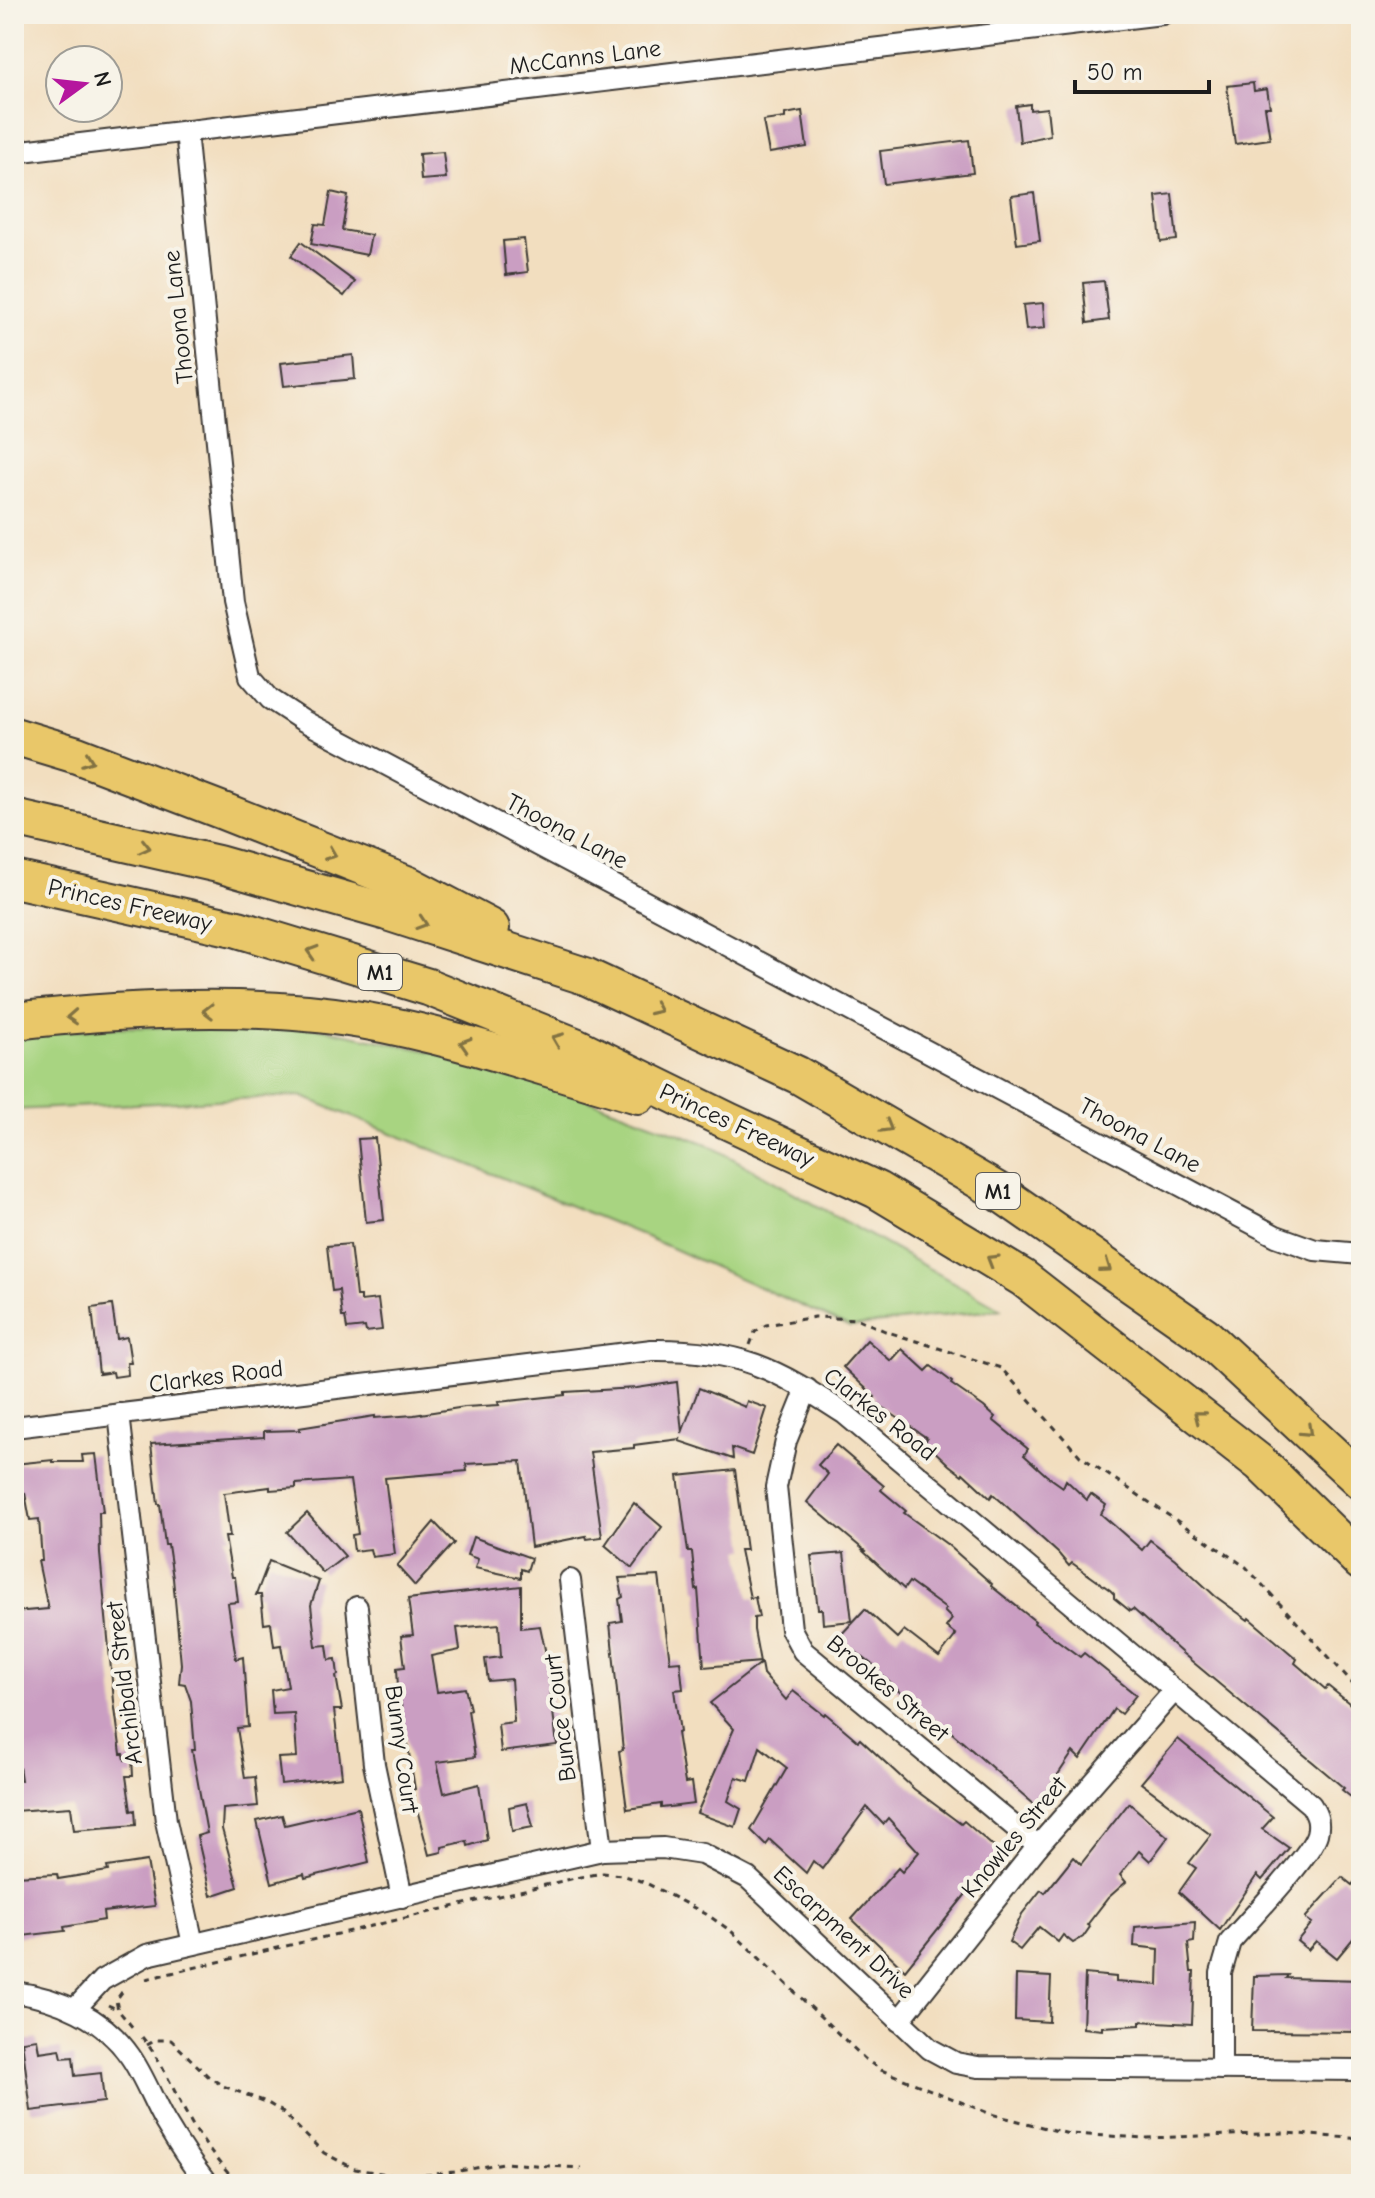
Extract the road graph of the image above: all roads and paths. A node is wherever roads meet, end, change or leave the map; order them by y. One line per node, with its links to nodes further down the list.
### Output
1 (1162, 14): 2 (street, McCanns Lane)
2 (186, 131): 3 (street, McCanns Lane); 10 (street, Thoona Lane)
3 (14, 152)
4 (14, 736): 7 (highway, one-way to 7)
5 (14, 818): 7 (highway, M1, one-way to 7)
6 (14, 879): 9 (highway, Princes Freeway / M1, one-way to 6)
7 (585, 976): 15 (highway, M1, one-way to 15)
8 (14, 1021): 9 (highway, one-way to 8)
9 (728, 1121): 16 (highway, Princes Freeway / M1, one-way to 9)
10 (1361, 1254)
11 (746, 1360): 12 (street, Clarkes Road); 13 (street, Clarkes Road); 20 (path)
12 (807, 1389): 19 (street, Clarkes Road); 21 (street, Brookes Street)
13 (119, 1414): 14 (street, Clarkes Road); 24 (street, Archibald Street)
14 (14, 1427)
15 (1361, 1481)
16 (1361, 1562)
17 (570, 1580): 22 (street, Bunce Court)
18 (357, 1607): 23 (street, Bunny Court)
19 (1174, 1691): 21 (street, Knowles Street); 33 (street, Clarkes Road)
20 (1361, 1692)
21 (1038, 1846): 31 (street, Knowles Street)
22 (602, 1850): 23 (street, Escarpment Drive); 31 (street, Escarpment Drive)
23 (402, 1897): 24 (street, Escarpment Drive)
24 (193, 1944): 29 (street, Escarpment Drive)
25 (137, 1982): 35 (path)
26 (126, 1988): 30 (path)
27 (14, 1992): 29 (street)
28 (108, 2005): 30 (path)
29 (75, 2009): 32 (street)
30 (118, 2010): 32 (path)
31 (899, 2021): 33 (street, Escarpment Drive)
32 (139, 2051): 36 (path); 37 (street); 38 (path)
33 (1221, 2069): 34 (street, Escarpment Drive)
34 (1361, 2070)
35 (1361, 2139)
36 (581, 2168)
37 (207, 2184)
38 (238, 2184)

